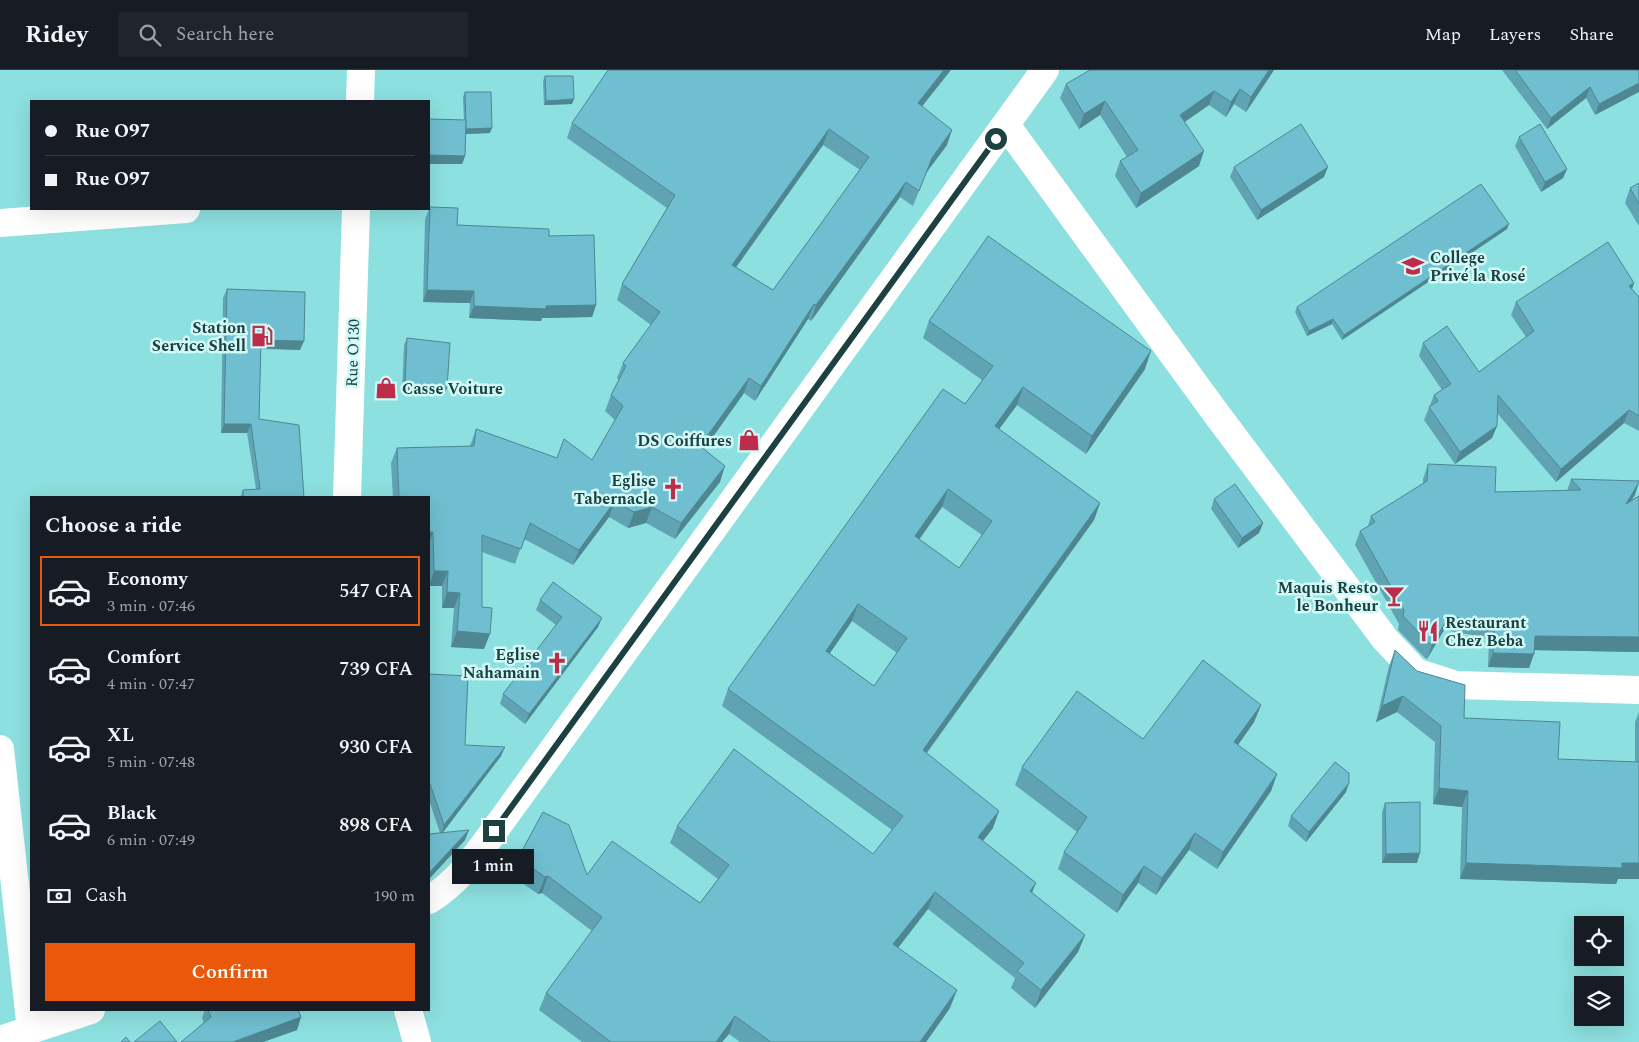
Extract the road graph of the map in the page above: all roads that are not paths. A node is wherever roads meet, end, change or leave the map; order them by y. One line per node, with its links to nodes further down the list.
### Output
1 (361, 70): 3 (street)
2 (1045, 70): 4 (street)
3 (360, 100)
4 (1006, 125): 9 (street); 11 (street)
5 (173, 210): 7 (street)
6 (356, 210): 8 (street, Rue O130)
7 (0, 223)
8 (347, 496)
9 (1639, 690)
10 (0, 749): 14 (street)
11 (430, 899)
12 (88, 1011): 14 (street)
13 (408, 1011): 16 (street)
14 (31, 1030): 15 (street)
15 (0, 1040)
16 (417, 1042)

